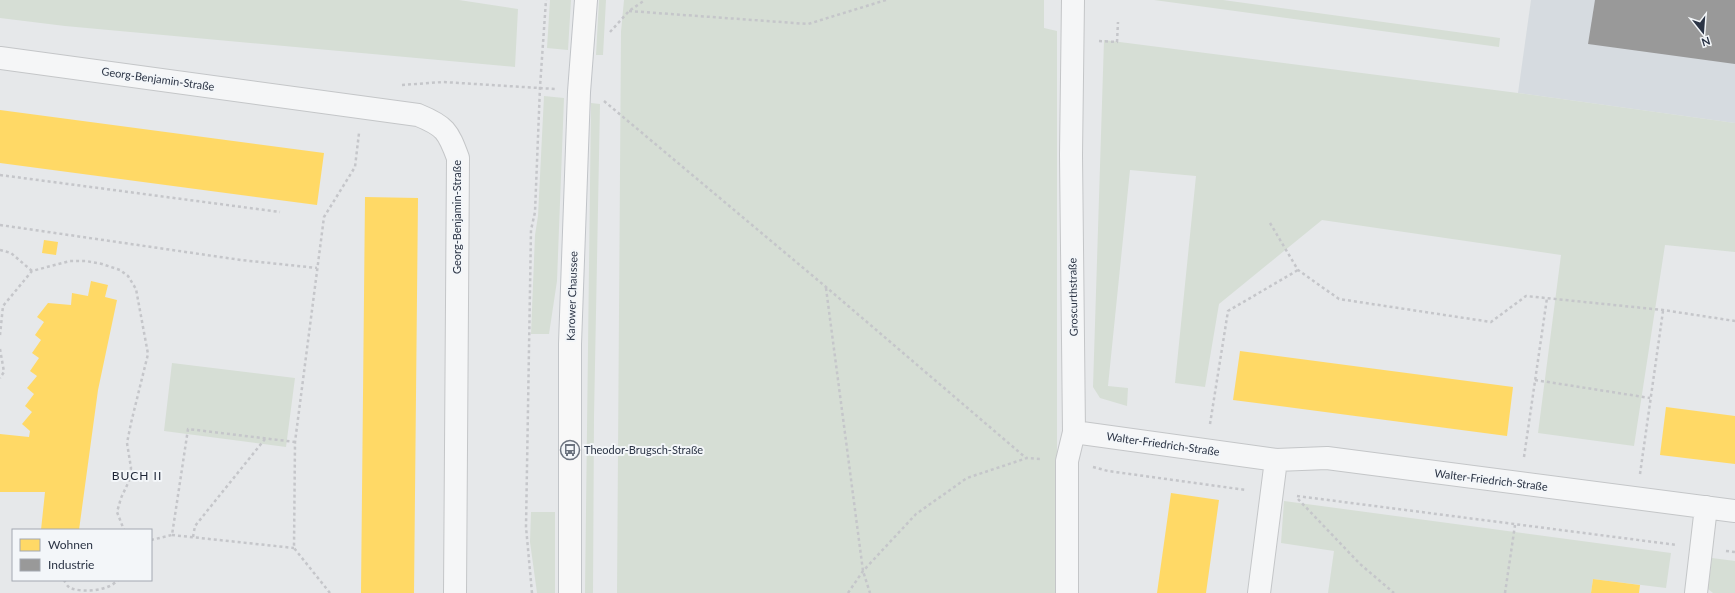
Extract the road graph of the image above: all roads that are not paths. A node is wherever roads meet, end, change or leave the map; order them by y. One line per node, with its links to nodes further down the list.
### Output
1 (586, 0): 9 (main road, Karower Chaussee)
2 (1073, 0): 4 (street, Groscurthstraße)
3 (0, 58): 8 (street, Georg-Benjamin-Straße)
4 (1074, 432): 5 (street, Walter-Friedrich-Straße); 10 (street, Groscurthstraße)
5 (1276, 460): 6 (street, Walter-Friedrich-Straße); 11 (street)
6 (1706, 507): 7 (street, Walter-Friedrich-Straße); 12 (street)
7 (1735, 511)
8 (455, 593)
9 (570, 593)
10 (1067, 593)
11 (1259, 593)
12 (1696, 593)

